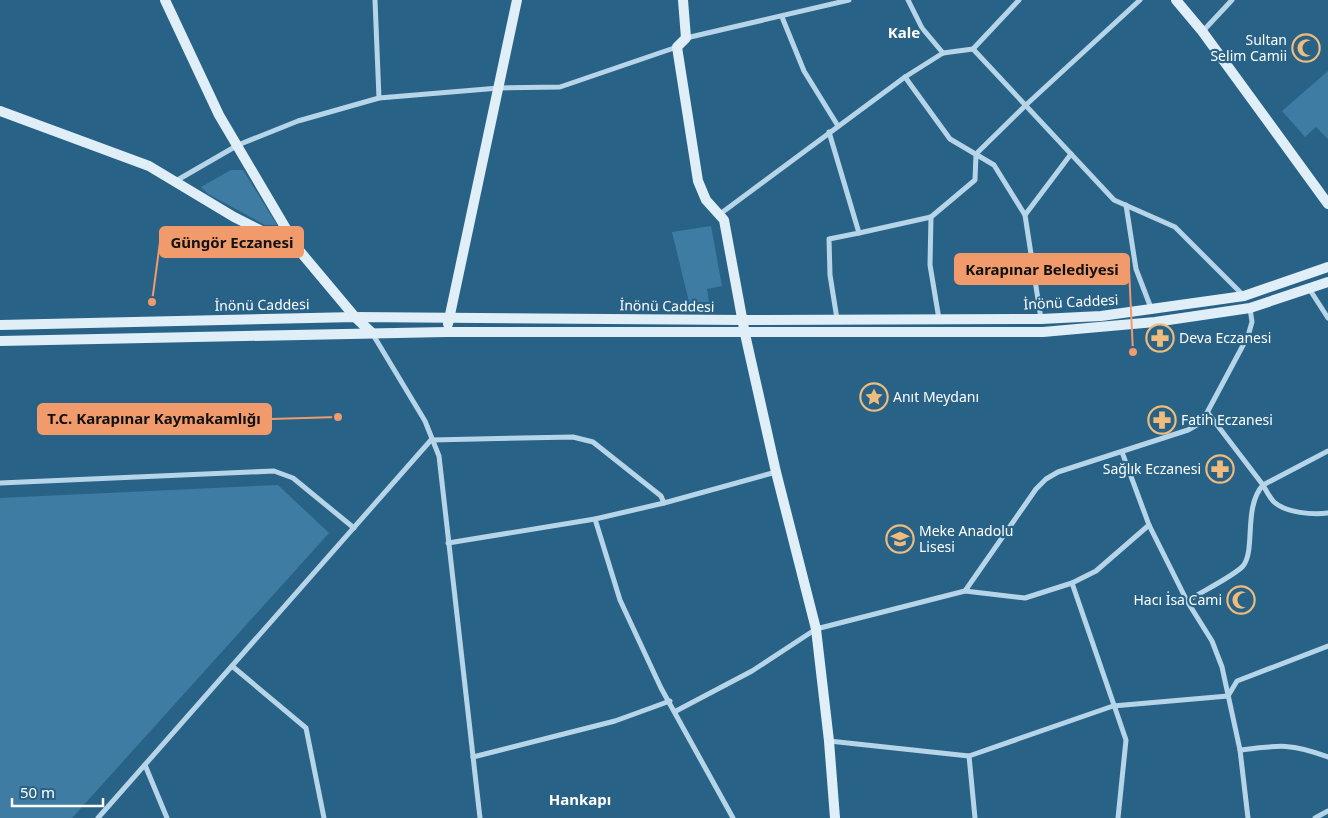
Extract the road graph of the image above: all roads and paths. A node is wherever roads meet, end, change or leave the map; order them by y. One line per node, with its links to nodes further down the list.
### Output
1 (165, 0): 24 (main road)
2 (374, 0): 19 (street)
3 (517, 0): 18 (main road)
4 (684, 0): 13 (main road)
5 (849, 0): 11 (street)
6 (908, 0): 16 (street)
7 (1019, 0): 15 (street)
8 (1140, 0): 20 (street)
9 (1176, 0): 12 (main road)
10 (1232, 0): 12 (street)
11 (782, 17): 13 (street); 22 (street)
12 (1202, 32): 28 (main road)
13 (686, 38): 14 (main road)
14 (677, 47): 18 (street); 30 (main road)
15 (974, 48): 16 (street); 20 (street)
16 (943, 53): 17 (street)
17 (905, 77): 22 (street); 25 (street)
18 (499, 88): 19 (street); 42 (main road)
19 (379, 98): 24 (street)
20 (1026, 104): 25 (street); 26 (street)
21 (0, 112): 27 (main road)
22 (838, 126): 23 (street)
23 (829, 132): 30 (street); 33 (street)
24 (238, 144): 27 (street); 34 (main road)
25 (976, 154): 31 (street); 32 (street)
26 (1071, 154): 29 (street); 31 (street)
27 (173, 182): 34 (main road)
28 (1326, 198)
29 (1126, 205): 38 (street); 40 (street)
30 (720, 214): 45 (main road)
31 (1025, 215): 44 (street)
32 (931, 217): 33 (street); 47 (street)
33 (859, 233): 46 (street)
34 (298, 249): 41 (main road)
35 (1328, 267): 38 (main road, İnönü Caddesi)
36 (1328, 282): 37 (main road, İnönü Caddesi)
37 (1310, 290): 39 (main road, İnönü Caddesi); 43 (street)
38 (1244, 296): 39 (main road); 40 (main road, İnönü Caddesi)
39 (1250, 308): 51 (main road, İnönü Caddesi); 53 (street)
40 (1152, 310): 44 (main road, İnönü Caddesi)
41 (355, 317): 42 (main road, İnönü Caddesi); 48 (main road, İnönü Caddesi); 50 (main road)
42 (449, 318): 45 (main road, İnönü Caddesi); 49 (main road)
43 (1328, 318)
44 (1041, 319): 47 (main road, İnönü Caddesi)
45 (743, 320): 46 (main road, İnönü Caddesi); 51 (main road)
46 (838, 320): 47 (main road, İnönü Caddesi)
47 (939, 320)
48 (0, 325)
49 (446, 332): 50 (main road, İnönü Caddesi); 51 (main road, İnönü Caddesi)
50 (372, 333): 52 (main road, İnönü Caddesi); 54 (street)
51 (745, 334): 57 (main road)
52 (0, 342)
53 (1208, 413): 56 (street); 59 (street)
54 (431, 440): 60 (street); 64 (street); 65 (street)
55 (1328, 451): 59 (street)
56 (1122, 452): 63 (street); 67 (street)
57 (776, 472): 60 (street); 69 (main road)
58 (0, 483): 64 (street)
59 (1263, 485): 61 (street); 68 (street)
60 (664, 503): 62 (street)
61 (1328, 513)
62 (595, 519): 65 (street); 73 (street)
63 (1149, 526): 66 (street); 68 (street)
64 (354, 528): 71 (street)
65 (448, 543): 78 (street)
66 (1072, 583): 67 (street); 74 (street)
67 (966, 592): 69 (street)
68 (1187, 600): 72 (street)
69 (816, 629): 75 (street); 76 (main road)
70 (1328, 646): 72 (street)
71 (232, 666): 81 (street); 85 (street)
72 (1228, 696): 74 (street); 77 (street)
73 (670, 701): 75 (street); 78 (street)
74 (1113, 706): 79 (street); 90 (street)
75 (676, 711): 87 (street)
76 (829, 741): 79 (street); 88 (main road)
77 (1240, 750): 80 (street); 91 (street)
78 (473, 756): 86 (street)
79 (969, 756): 89 (street)
80 (1328, 757)
81 (145, 765): 83 (street); 84 (street)
82 (1328, 810): 92 (street)
83 (98, 818)
84 (167, 818)
85 (324, 818)
86 (480, 818)
87 (733, 818)
88 (835, 818)
89 (975, 818)
90 (1118, 818)
91 (1248, 818)
92 (1315, 818)

